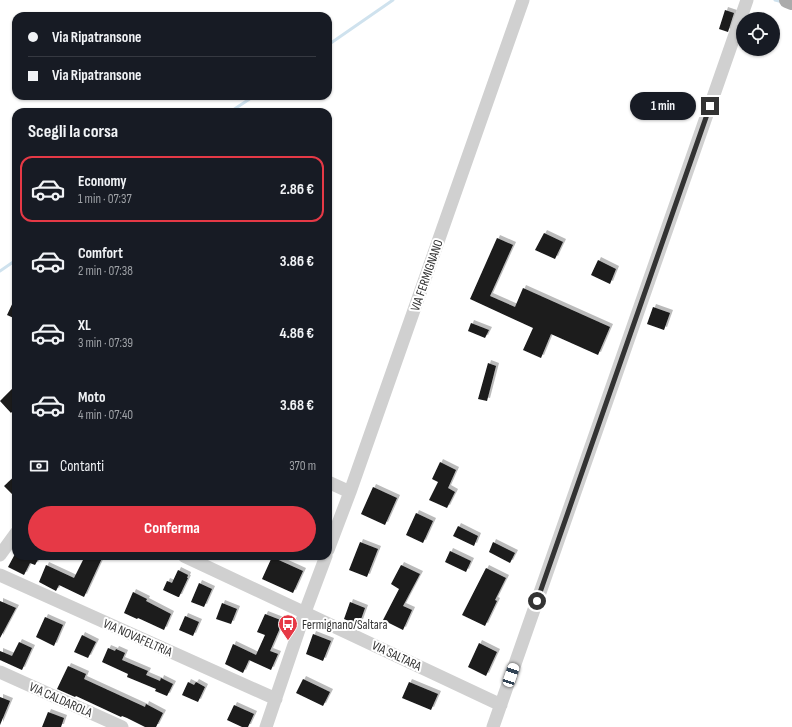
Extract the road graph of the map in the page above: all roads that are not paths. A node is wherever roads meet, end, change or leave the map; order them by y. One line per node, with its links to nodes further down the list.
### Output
1 (523, 0): 6 (street, VIA FERMIGNANO)
2 (747, 0): 16 (street)
3 (787, 0): 4 (main road)
4 (792, 2)
5 (332, 484): 6 (street)
6 (350, 492): 8 (street, VIA FERMIGNANO)
7 (12, 538): 9 (street)
8 (332, 539)
9 (0, 555)
10 (193, 560): 13 (street, VIA SALTARA)
11 (324, 560): 13 (street)
12 (0, 575): 15 (street, VIA NOVAFELTRIA)
13 (305, 612): 15 (street); 16 (street, VIA SALTARA)
14 (0, 672): 17 (street, VIA CALDAROLA)
15 (276, 699): 18 (street)
16 (501, 704): 19 (street)
17 (122, 727)
18 (266, 727)
19 (493, 727)

